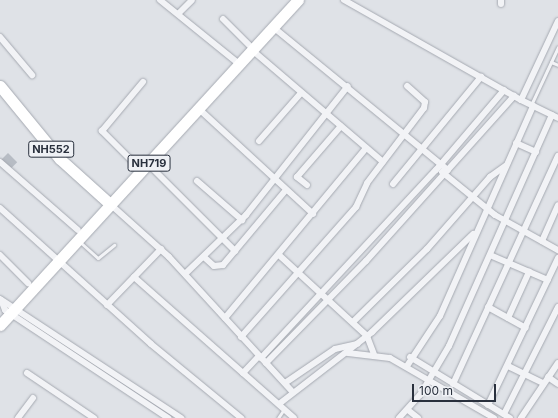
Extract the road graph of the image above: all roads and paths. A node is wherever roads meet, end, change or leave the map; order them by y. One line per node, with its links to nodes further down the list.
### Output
1 (160, 0): 6 (street)
2 (192, 0): 6 (street)
3 (290, 0): 11 (highway, NH719)
4 (298, 0): 9 (highway, NH719)
5 (344, 0): 17 (street)
6 (179, 13): 13 (street)
7 (223, 20): 11 (street)
8 (558, 21): 25 (street)
9 (273, 27): 11 (highway, NH719); 20 (street)
10 (0, 37): 16 (street)
11 (250, 47): 13 (highway, NH719); 23 (street)
12 (558, 47): 14 (lane)
13 (236, 62): 27 (highway, NH719); 40 (highway, NH719)
14 (551, 62): 15 (lane); 26 (lane)
15 (558, 65)
16 (32, 75)
17 (481, 77): 22 (street); 35 (street)
18 (143, 82): 40 (street)
19 (0, 86): 50 (highway, NH552)
20 (348, 86): 28 (street); 31 (street)
21 (407, 86): 31 (street)
22 (504, 90): 24 (street); 41 (street)
23 (301, 93): 28 (street); 32 (street)
24 (514, 96): 25 (street); 43 (street)
25 (521, 100): 26 (street)
26 (532, 106): 29 (street); 33 (street)
27 (199, 109): 40 (highway, NH719); 44 (street)
28 (326, 114): 30 (street); 44 (street)
29 (555, 117): 36 (street)
30 (341, 126): 34 (street); 47 (street)
31 (404, 133): 35 (street); 39 (street)
32 (259, 141)
33 (516, 143): 36 (street); 42 (street)
34 (366, 148): 39 (street); 54 (street)
35 (424, 149): 41 (street); 46 (street)
36 (536, 152): 56 (street)
37 (558, 156): 58 (street)
38 (0, 162): 59 (street)
39 (383, 162): 73 (street)
40 (142, 166): 50 (highway, NH719); 60 (street)
41 (440, 166): 43 (street); 79 (street)
42 (505, 166): 49 (street); 53 (street)
43 (446, 172): 49 (street); 80 (street)
44 (273, 179): 48 (street); 55 (street)
45 (197, 181): 55 (street)
46 (393, 184)
47 (307, 185)
48 (285, 191): 54 (street); 65 (street)
49 (474, 197): 53 (street); 87 (street)
50 (108, 202): 59 (highway, NH719); 63 (street)
51 (558, 205): 61 (street)
52 (0, 208): 69 (street)
53 (486, 208): 56 (street); 57 (street)
54 (313, 214): 67 (street)
55 (242, 220): 60 (street)
56 (505, 221): 58 (street); 68 (street)
57 (476, 232): 90 (street); 95 (street)
58 (525, 232): 61 (street); 72 (street)
59 (76, 235): 62 (lane); 69 (highway, NH719)
60 (221, 241): 65 (street); 70 (street)
61 (542, 242): 64 (street)
62 (114, 245)
63 (161, 249): 75 (street); 76 (street)
64 (558, 250)
65 (235, 252): 70 (street)
66 (0, 255): 78 (street)
67 (279, 255): 73 (street); 85 (street)
68 (490, 256): 72 (street); 103 (street)
69 (57, 257): 78 (highway, NH719); 81 (street); 82 (highway, NH719)
70 (204, 257): 75 (street)
71 (558, 258): 77 (street)
72 (510, 263): 74 (street); 83 (street)
73 (298, 272): 79 (street); 91 (street)
74 (529, 272): 77 (street); 86 (street)
75 (185, 274): 85 (street)
76 (134, 277): 81 (street); 101 (street)
77 (548, 280): 89 (street)
78 (28, 283): 82 (highway, NH719)
79 (322, 294): 80 (street); 94 (street)
80 (328, 300): 87 (street); 96 (street)
81 (107, 305): 120 (street)
82 (6, 307): 88 (highway, NH719); 118 (street); 119 (street)
83 (488, 307): 86 (street); 106 (street)
84 (557, 311): 102 (street)
85 (225, 318): 91 (street)
86 (508, 318): 89 (street)
87 (353, 322): 90 (street)
88 (0, 325)
89 (526, 328): 98 (street)
90 (368, 336): 92 (street); 93 (street)
91 (241, 337): 94 (street)
92 (353, 348): 93 (street); 99 (street); 99 (street)
93 (374, 354): 95 (street)
94 (260, 357): 96 (street); 101 (street)
95 (408, 362): 103 (street); 103 (street)
96 (266, 363): 108 (street)
97 (558, 363): 104 (street)
98 (508, 366): 102 (street); 112 (street)
99 (312, 371): 108 (street); 108 (street)
100 (27, 372): 117 (street)
101 (243, 373): 111 (street)
102 (526, 374): 105 (street); 115 (street)
103 (432, 377): 106 (street); 109 (street); 114 (street)
104 (548, 377): 105 (street); 107 (street)
105 (543, 383): 127 (street)
106 (453, 384): 109 (street)
107 (558, 384)
108 (288, 387): 111 (street)
109 (462, 394): 112 (street); 125 (street)
110 (33, 398): 116 (street)
111 (276, 401): 113 (street)
112 (488, 405): 115 (street)
113 (284, 409): 121 (lane); 122 (street)
114 (408, 410): 123 (street); 124 (street)
115 (504, 414): 126 (street)
116 (18, 418)
117 (94, 418)
118 (168, 418)
119 (181, 418)
120 (242, 418)
121 (278, 418)
122 (294, 418)
123 (399, 418)
124 (418, 418)
125 (494, 418)
126 (510, 418)
127 (522, 418)

